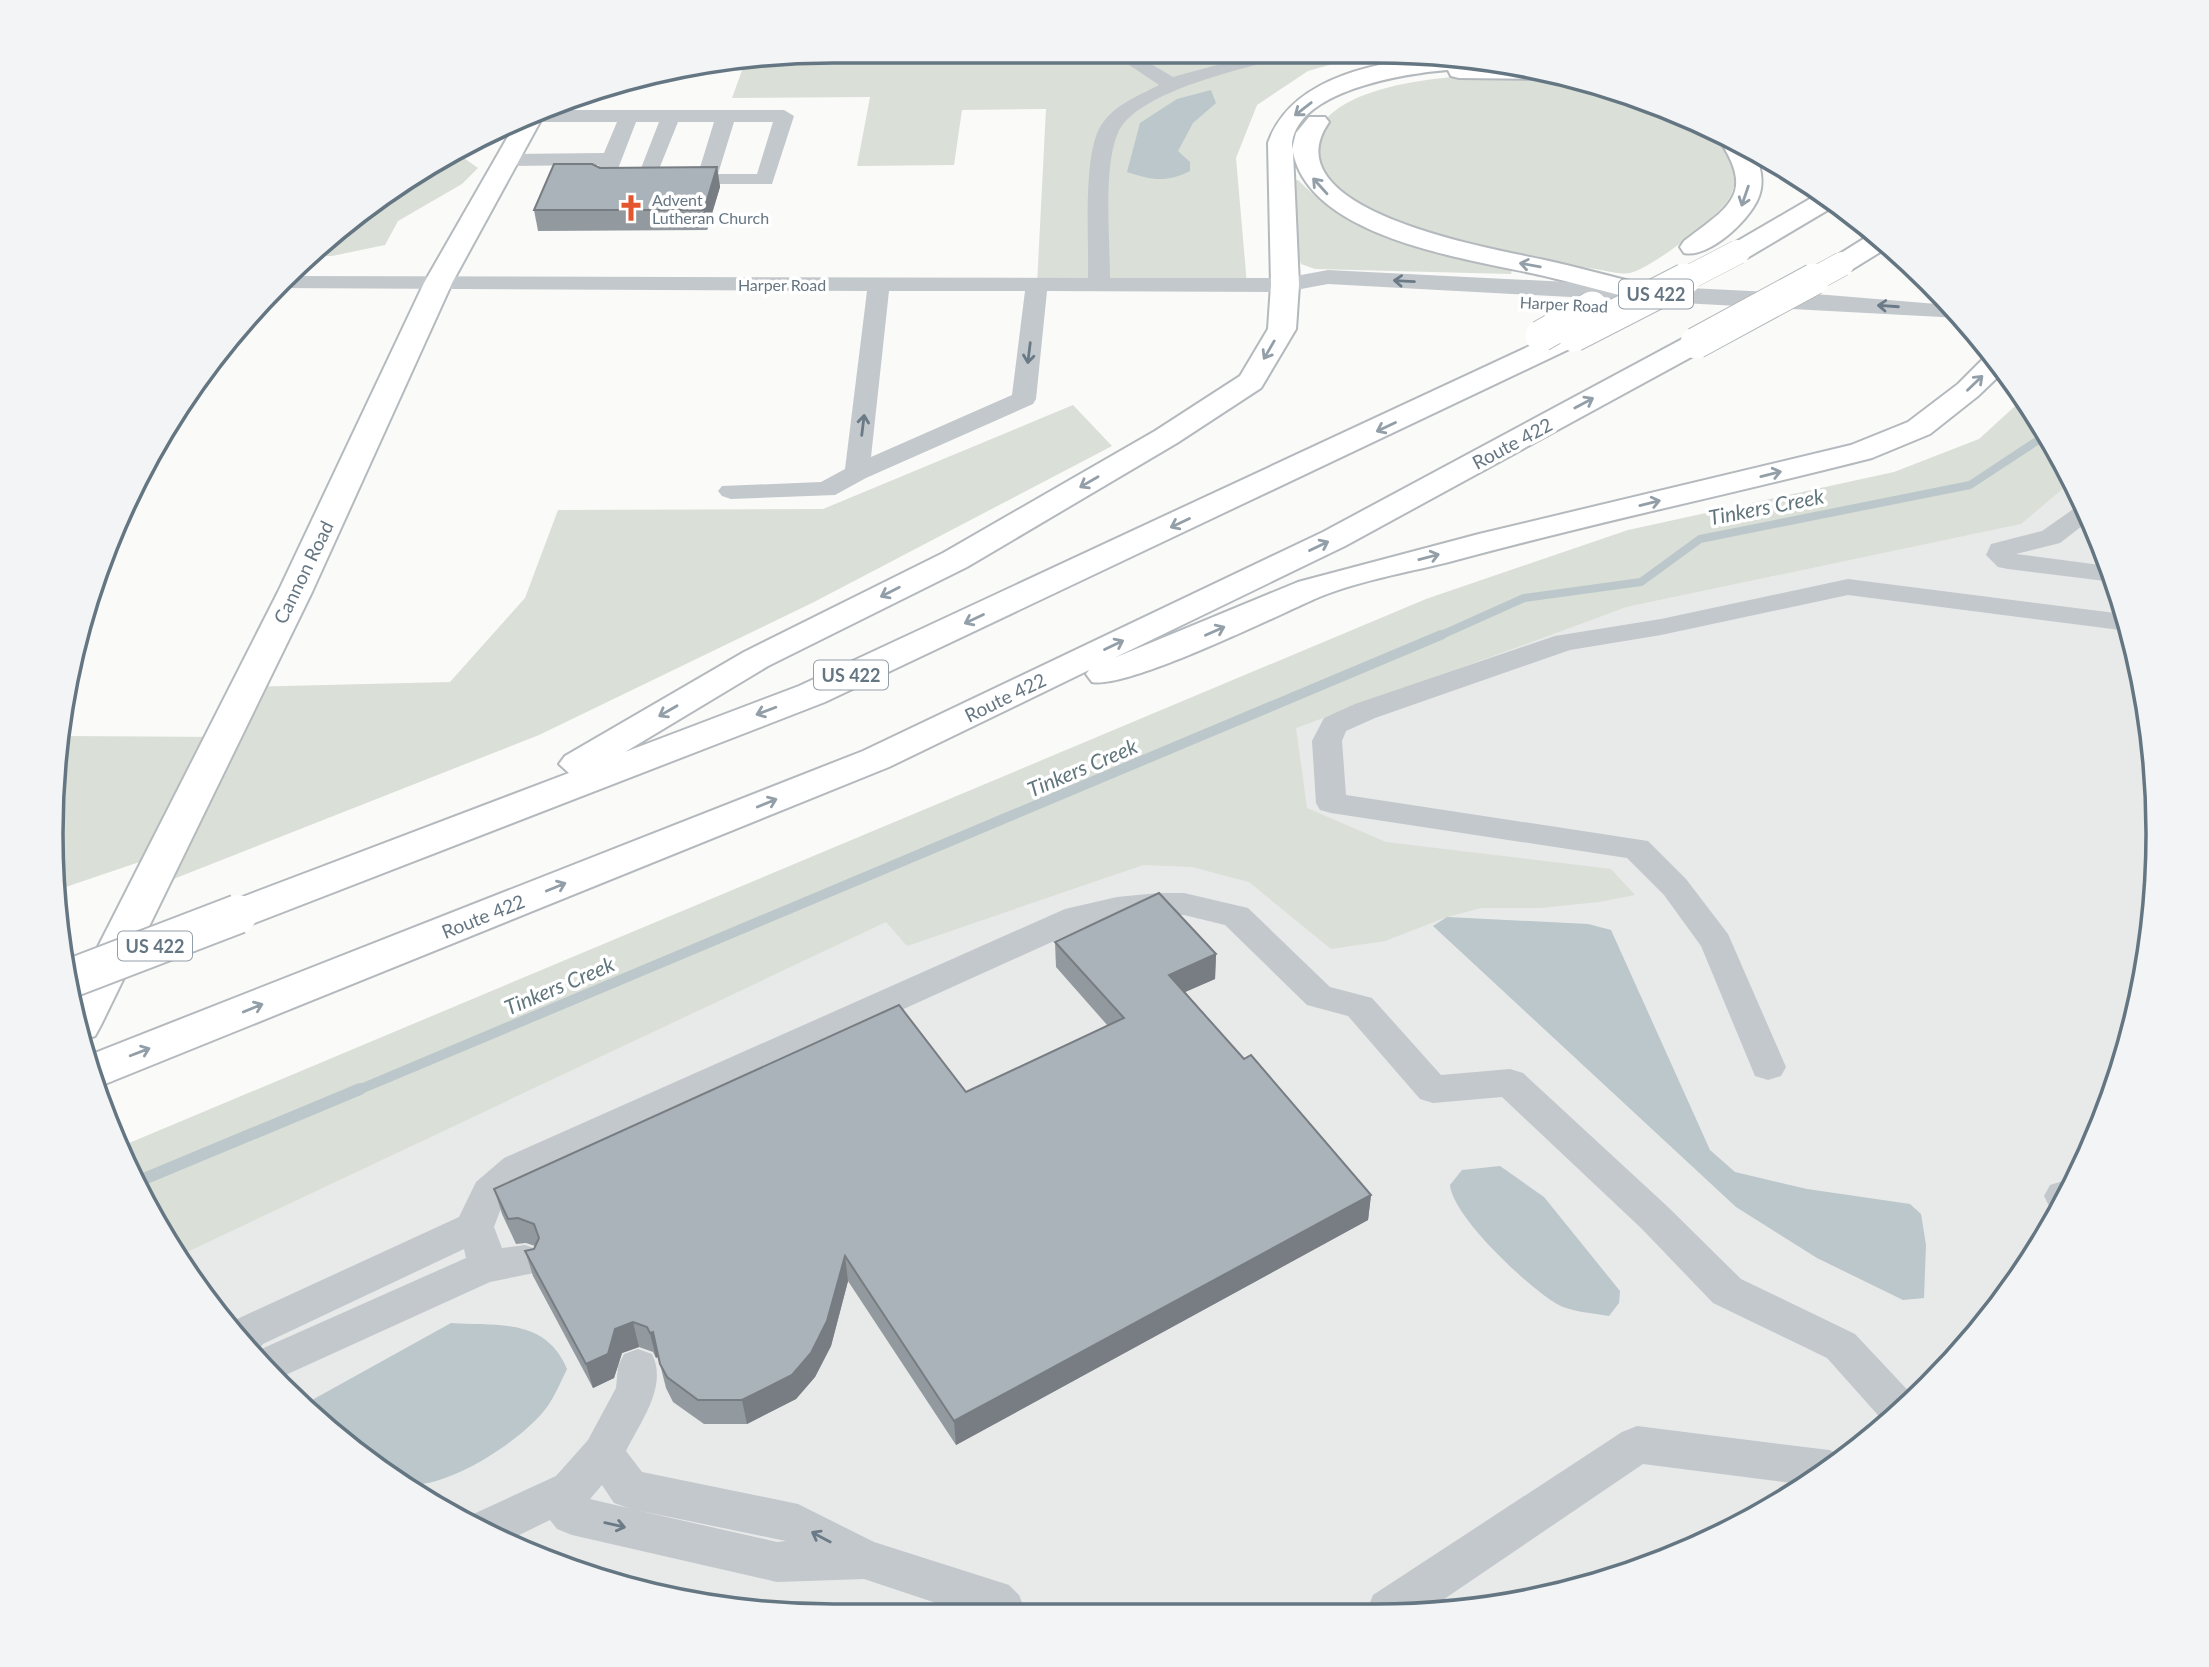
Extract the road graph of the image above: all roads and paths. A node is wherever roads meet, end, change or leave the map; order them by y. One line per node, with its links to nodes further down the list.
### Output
1 (1137, 63): 5 (street)
2 (1248, 63): 5 (street)
3 (1442, 67): 23 (main road, one-way to 23)
4 (1485, 71): 24 (main road, one-way to 4)
5 (1173, 85): 22 (street)
6 (555, 116): 7 (street)
7 (629, 116): 8 (street); 12 (street)
8 (671, 116): 9 (street); 14 (street)
9 (726, 116): 15 (street); 15 (street)
10 (525, 128): 13 (main road, Cannon Road)
11 (1744, 157): 28 (main road, one-way to 28, bridge)
12 (612, 159): 13 (street); 14 (street)
13 (508, 160): 19 (main road, Cannon Road)
14 (646, 180): 15 (street)
15 (706, 180)
16 (1819, 204): 28 (main road, US 422, bridge)
17 (1873, 245): 34 (main road, Route 422, one-way to 17, bridge)
18 (295, 283): 19 (street, Harper Road)
19 (438, 283): 20 (street, Harper Road); 37 (main road, Cannon Road)
20 (880, 284): 21 (street, Harper Road); 29 (street, one-way to 20)
21 (1037, 285): 22 (street, Harper Road); 29 (street, one-way to 29)
22 (1099, 285): 23 (street, Harper Road)
23 (1284, 285): 24 (street, Harper Road, one-way to 23); 26 (street, Harper Road); 35 (main road, one-way to 35)
24 (1644, 293): 25 (street, Harper Road, one-way to 24)
25 (1942, 311)
26 (1958, 329)
27 (1990, 368): 34 (main road, one-way to 27)
28 (1448, 398): 35 (main road, US 422, one-way to 35)
29 (857, 472): 30 (street)
30 (731, 491)
31 (2077, 517): 32 (street)
32 (2100, 574)
33 (2116, 621): 38 (street)
34 (876, 759): 39 (main road, Route 422, one-way to 34)
35 (482, 821): 36 (main road, US 422, bridge)
36 (77, 976)
37 (85, 1016)
38 (1768, 1067)
39 (100, 1068)
40 (475, 1227): 42 (street); 43 (street); 46 (street)
41 (525, 1261): 42 (street)
42 (485, 1267): 44 (street)
43 (248, 1334)
44 (274, 1362)
45 (638, 1366): 47 (street)
46 (1895, 1402)
47 (603, 1453): 49 (street); 51 (street, one-way to 47)
48 (1814, 1467): 52 (street)
49 (558, 1496): 50 (street); 51 (street, one-way to 51)
50 (494, 1525)
51 (864, 1559): 53 (street)
52 (1399, 1603)
53 (997, 1604)

